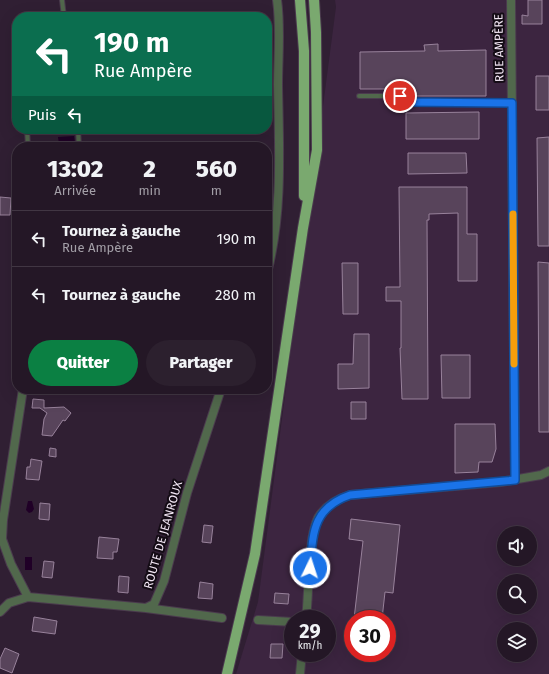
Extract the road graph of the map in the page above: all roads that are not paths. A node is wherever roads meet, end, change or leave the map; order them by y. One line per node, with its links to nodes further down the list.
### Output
1 (62, 0): 6 (lane)
2 (277, 0): 10 (street)
3 (300, 0): 9 (main road)
4 (314, 0): 9 (main road)
5 (511, 0): 8 (street, RUE AMPÈRE)
6 (63, 12)
7 (359, 96): 8 (lane)
8 (512, 103): 14 (street, RUE AMPÈRE)
9 (303, 228): 23 (main road)
10 (272, 249)
11 (22, 394): 15 (street)
12 (219, 394): 16 (street, ROUTE DE JEANROUX)
13 (549, 471): 14 (street)
14 (515, 480): 17 (street)
15 (28, 597): 16 (street); 18 (street)
16 (146, 608): 19 (street)
17 (307, 610)
18 (0, 612)
19 (222, 618)
20 (258, 620): 21 (street)
21 (284, 621)
22 (301, 662): 24 (street)
23 (227, 674)
24 (300, 674)

